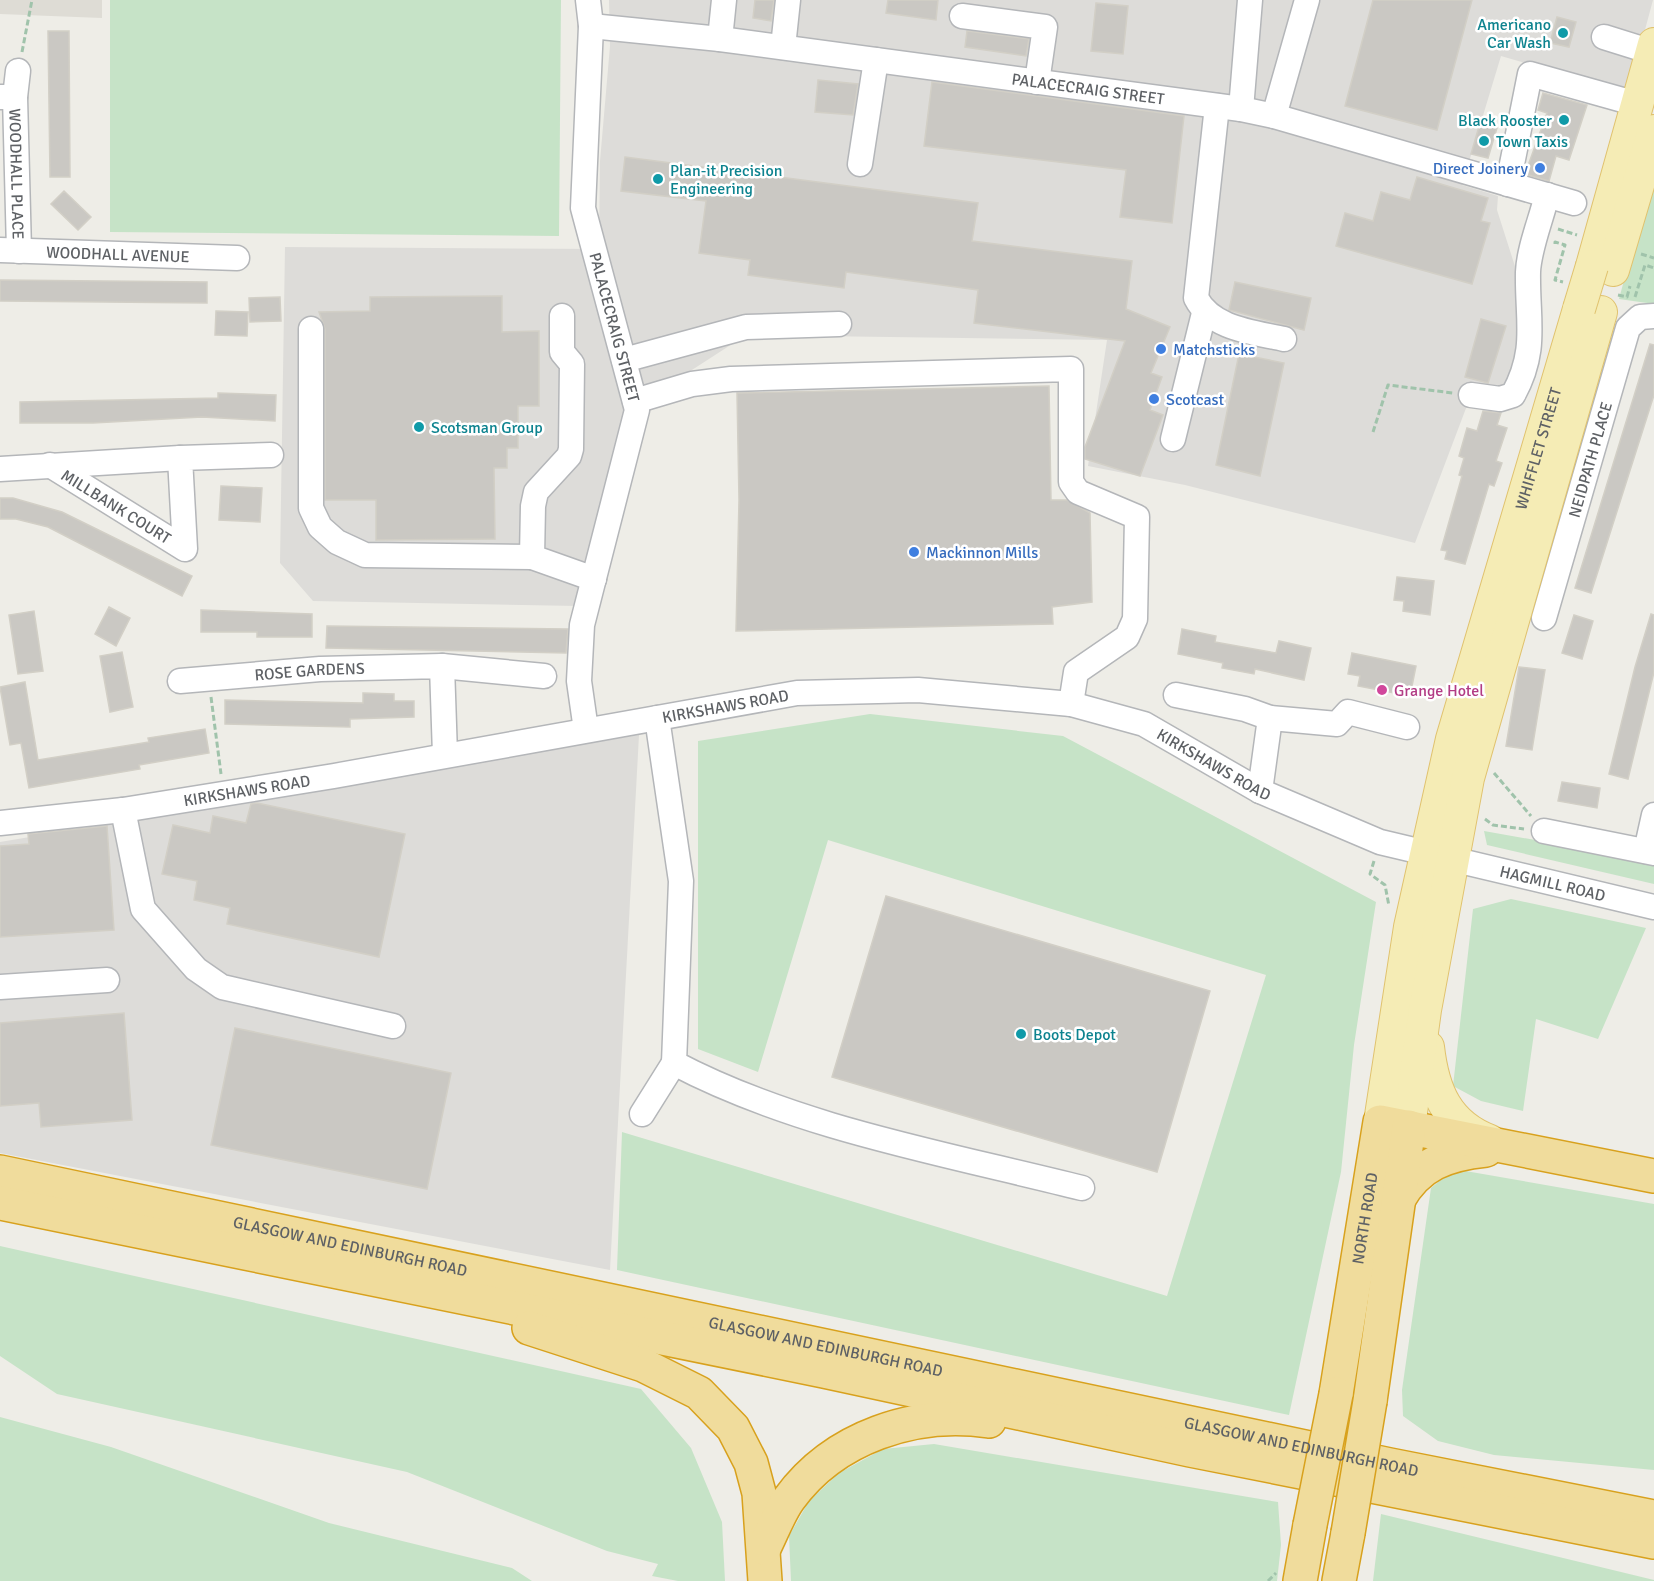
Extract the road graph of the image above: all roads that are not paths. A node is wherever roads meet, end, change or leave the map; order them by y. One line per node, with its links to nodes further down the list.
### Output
1 (724, 0): 8 (street)
2 (788, 0): 9 (street)
3 (1250, 0): 17 (street)
4 (1307, 0): 18 (street)
5 (589, 10): 8 (street, PALACECRAIG STREET); 33 (street, PALACECRAIG STREET)
6 (962, 16): 13 (street)
7 (1604, 37): 10 (street)
8 (720, 39): 9 (street, PALACECRAIG STREET)
9 (783, 47): 11 (street, PALACECRAIG STREET)
10 (1653, 48): 15 (main road, WHIFFLET STREET)
11 (876, 60): 13 (street, PALACECRAIG STREET); 20 (street)
12 (18, 71): 14 (street, WOODHALL PLACE)
13 (1037, 82): 16 (street, PALACECRAIG STREET)
14 (8, 97): 24 (street, WOODHALL PLACE)
15 (1637, 104): 21 (street); 26 (main road, WHIFFLET STREET)
16 (1217, 106): 17 (street, PALACECRAIG STREET); 27 (street)
17 (1241, 109): 18 (street, PALACECRAIG STREET)
18 (1274, 116): 21 (street, PALACECRAIG STREET)
19 (1654, 131): 26 (main road, WHIFFLET STREET)
20 (860, 164)
21 (1508, 184): 22 (street, PALACECRAIG STREET)
22 (1547, 195): 23 (street, PALACECRAIG STREET); 34 (street)
23 (1575, 203)
24 (9, 251): 25 (street, WOODHALL AVENUE)
25 (237, 258)
26 (1608, 284): 60 (main road, WHIFFLET STREET); 60 (main road, WHIFFLET STREET)
27 (1204, 313): 32 (street); 36 (street)
28 (562, 316): 41 (street)
29 (1653, 316): 43 (street, NEIDPATH PLACE)
30 (839, 324): 33 (street)
31 (311, 329): 41 (street)
32 (1284, 339)
33 (624, 360): 35 (street, PALACECRAIG STREET)
34 (1472, 395)
35 (635, 400): 42 (street, PALACECRAIG STREET); 48 (street)
36 (1173, 439)
37 (271, 455): 38 (street, MILLBANK COURT)
38 (180, 458): 39 (street, MILLBANK COURT); 39 (street, MILLBANK COURT)
39 (50, 465): 40 (street)
40 (0, 468)
41 (532, 556): 42 (street)
42 (594, 579): 52 (street, PALACECRAIG STREET)
43 (1544, 618)
44 (442, 666): 45 (street, ROSE GARDENS); 46 (street, ROSE GARDENS); 53 (street)
45 (544, 676)
46 (180, 681)
47 (1176, 695): 50 (street)
48 (1071, 704): 49 (street, KIRKSHAWS ROAD); 54 (street, KIRKSHAWS ROAD)
49 (657, 718): 52 (street, KIRKSHAWS ROAD); 66 (street)
50 (1270, 718): 51 (street); 54 (street)
51 (1407, 727)
52 (586, 730): 53 (street, KIRKSHAWS ROAD)
53 (445, 755): 55 (street, KIRKSHAWS ROAD)
54 (1260, 791): 60 (street, KIRKSHAWS ROAD)
55 (123, 810): 57 (street, KIRKSHAWS ROAD); 65 (street)
56 (1654, 814): 59 (street)
57 (0, 823)
58 (1544, 831): 59 (street)
59 (1650, 852)
60 (1438, 856): 61 (street, HAGMILL ROAD); 64 (main road, NORTH ROAD); 68 (main road, NORTH ROAD)
61 (1654, 907)
62 (107, 980): 63 (street)
63 (0, 987)
64 (1425, 1010): 68 (main road, NORTH ROAD); 69 (main road)
65 (393, 1026)
66 (674, 1063): 67 (street); 72 (street)
67 (642, 1114)
68 (1395, 1125): 69 (highway); 74 (highway, NORTH ROAD); 83 (highway, NORTH ROAD, bridge)
69 (1506, 1148): 71 (highway); 74 (highway)
70 (0, 1172): 77 (highway, GLASGOW AND EDINBURGH ROAD)
71 (1654, 1176)
72 (1082, 1188)
73 (0, 1203): 75 (highway, GLASGOW AND EDINBURGH ROAD)
74 (1397, 1204): 84 (highway, NORTH ROAD, bridge)
75 (370, 1277): 76 (highway, GLASGOW AND EDINBURGH ROAD); 81 (highway)
76 (1190, 1450): 80 (highway, GLASGOW AND EDINBURGH ROAD); 81 (highway)
77 (1390, 1465): 78 (highway); 79 (highway, GLASGOW AND EDINBURGH ROAD)
78 (1654, 1495)
79 (1654, 1517)
80 (1654, 1542)
81 (764, 1548): 82 (highway)
82 (765, 1581)
83 (1300, 1581)
84 (1339, 1581)

